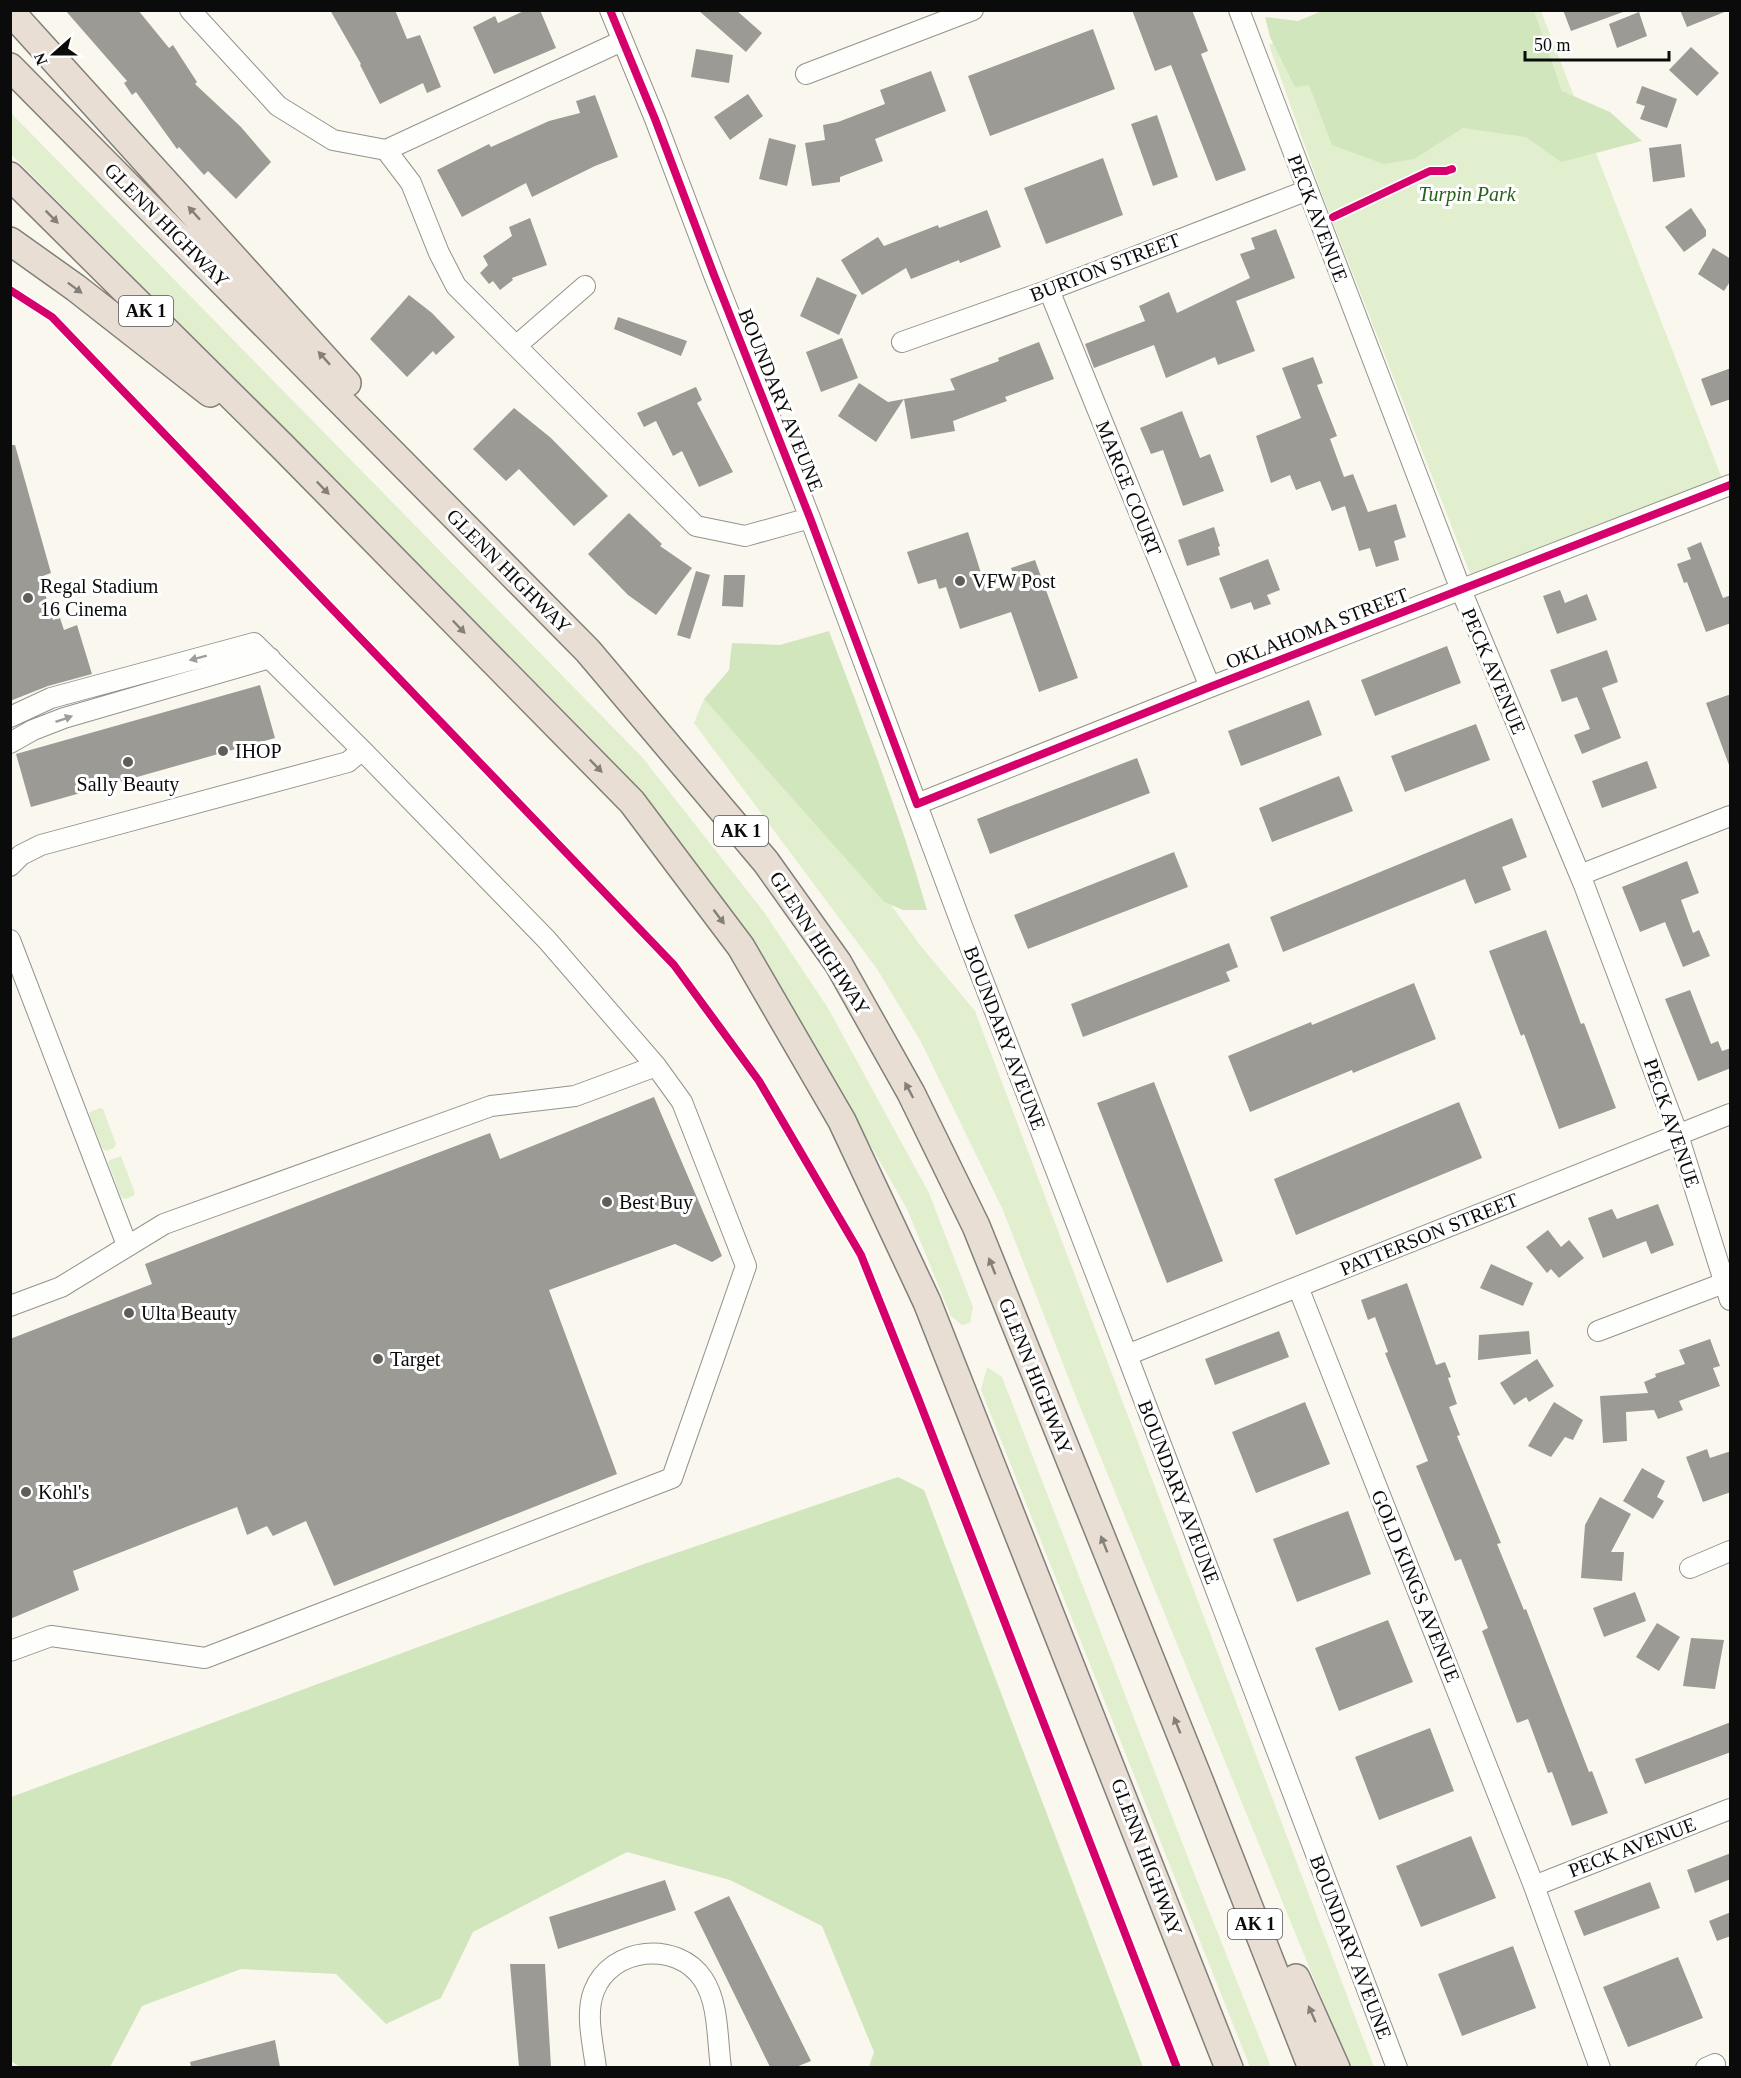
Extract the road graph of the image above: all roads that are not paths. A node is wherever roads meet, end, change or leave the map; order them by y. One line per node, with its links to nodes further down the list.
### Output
1 (610, 10): 6 (street, BOUNDARY AVEUNE)
2 (973, 10): 8 (street)
3 (1239, 10): 11 (street, PECK AVENUE)
4 (10, 11): 21 (highway, one-way to 4)
5 (200, 13): 9 (street)
6 (622, 41): 9 (street); 19 (street, BOUNDARY AVEUNE)
7 (10, 68): 21 (highway, GLENN HIGHWAY / AK 1)
8 (806, 74)
9 (386, 150): 16 (street)
10 (10, 176): 17 (highway, GLENN HIGHWAY / AK 1, one-way to 17)
11 (1308, 190): 14 (street, BURTON STREET); 20 (street, PECK AVENUE)
12 (10, 241): 17 (highway, one-way to 17)
13 (585, 286): 16 (street)
14 (1049, 290): 15 (street, BURTON STREET); 24 (street, MARGE COURT)
15 (902, 342)
16 (516, 346): 19 (street)
17 (282, 446): 51 (highway, GLENN HIGHWAY / AK 1, one-way to 51)
18 (1731, 485): 20 (street, OKLAHOMA STREET)
19 (810, 518): 29 (street, BOUNDARY AVEUNE)
20 (1461, 590): 24 (street, OKLAHOMA STREET); 32 (street, PECK AVENUE)
21 (588, 651): 46 (highway, GLENN HIGHWAY / AK 1, one-way to 21)
22 (270, 658): 23 (street, one-way to 23); 25 (street); 28 (street)
23 (152, 671): 25 (street); 26 (street)
24 (1210, 687): 29 (street, OKLAHOMA STREET)
25 (159, 690): 27 (street, one-way to 25)
26 (10, 717)
27 (10, 743)
28 (362, 750): 31 (street); 34 (street)
29 (916, 804): 42 (street, BOUNDARY AVEUNE)
30 (1731, 816): 32 (street)
31 (10, 866)
32 (1580, 875): 36 (street, PECK AVENUE)
33 (10, 940): 37 (street)
34 (656, 1066): 37 (street); 45 (street)
35 (1731, 1114): 36 (street, PATTERSON STREET)
36 (1678, 1135): 38 (street, PATTERSON STREET); 39 (street, PECK AVENUE)
37 (127, 1245): 40 (street)
38 (1298, 1287): 42 (street, PATTERSON STREET); 48 (street, GOLD KINGS AVENUE)
39 (1727, 1292): 41 (street)
40 (10, 1306)
41 (1598, 1331)
42 (1127, 1354): 54 (street, BOUNDARY AVEUNE)
43 (1731, 1551): 44 (street)
44 (1689, 1568)
45 (10, 1651)
46 (1199, 1780): 52 (highway, GLENN HIGHWAY / AK 1); 53 (highway, one-way to 46)
47 (1731, 1809): 48 (street, PECK AVENUE)
48 (1534, 1886): 55 (street, GOLD KINGS AVENUE)
49 (596, 2067): 50 (street)
50 (721, 2067)
51 (1229, 2067)
52 (1312, 2067)
53 (1336, 2067)
54 (1397, 2067)
55 (1600, 2067)

